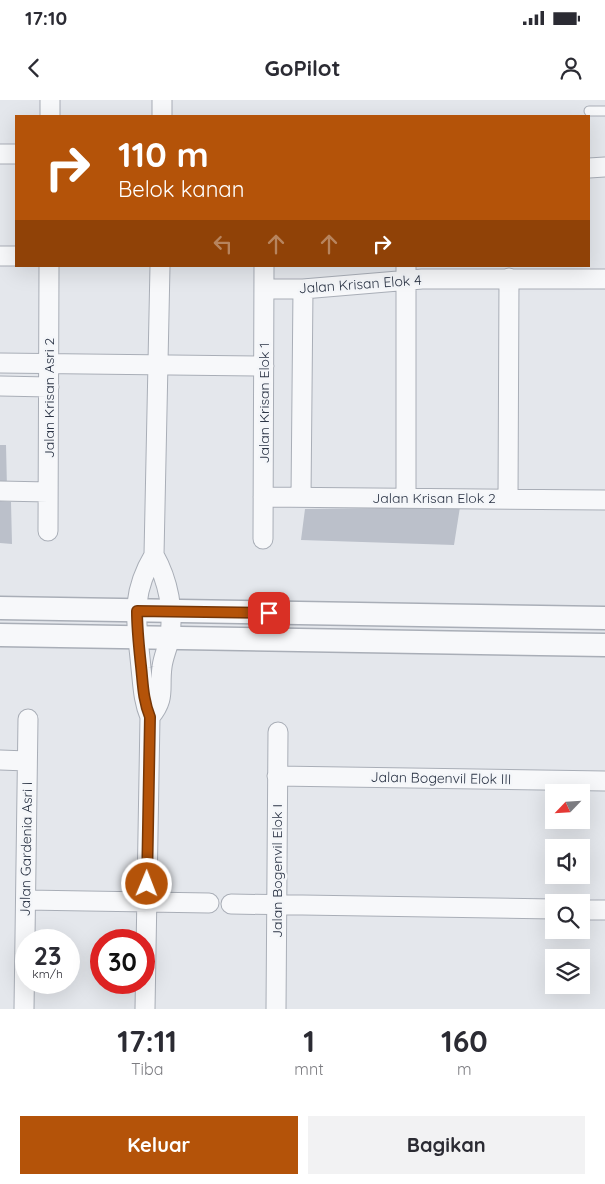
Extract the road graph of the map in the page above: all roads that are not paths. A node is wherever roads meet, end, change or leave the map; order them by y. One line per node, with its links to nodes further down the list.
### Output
1 (50, 100): 5 (street)
2 (162, 100): 6 (street)
3 (589, 111): 4 (lane)
4 (605, 111)
5 (50, 115)
6 (162, 115)
7 (0, 154): 8 (street)
8 (15, 154)
9 (605, 167): 10 (street)
10 (590, 168)
11 (0, 256): 12 (street)
12 (15, 256)
13 (49, 267): 22 (street, Jalan Krisan Asri 2)
14 (160, 267): 23 (street)
15 (264, 267): 19 (street, Jalan Krisan Elok 1)
16 (406, 273): 17 (street, Jalan Krisan Elok 4); 20 (street, Jalan Krisan Elok 4); 31 (street)
17 (509, 278): 18 (street, Jalan Krisan Elok 4); 32 (street)
18 (605, 279)
19 (265, 289): 20 (street, Jalan Krisan Elok 4); 24 (street, Jalan Krisan Elok 1)
20 (303, 289): 30 (street)
21 (0, 363): 22 (street)
22 (49, 364): 23 (street); 26 (street, Jalan Krisan Asri 2)
23 (158, 365): 24 (street); 36 (street)
24 (264, 366): 29 (street, Jalan Krisan Elok 1)
25 (0, 386): 26 (street)
26 (49, 387): 28 (street, Jalan Krisan Asri 2)
27 (0, 491): 28 (street)
28 (48, 492): 34 (street, Jalan Krisan Asri 2)
29 (263, 497): 30 (street, Jalan Krisan Elok 2); 35 (street, Jalan Krisan Elok 1)
30 (301, 497): 31 (street, Jalan Krisan Elok 2)
31 (406, 498): 32 (street, Jalan Krisan Elok 2)
32 (508, 499): 33 (street, Jalan Krisan Elok 2)
33 (605, 500)
34 (48, 530)
35 (263, 539)
36 (154, 555): 38 (street); 39 (street)
37 (0, 608): 38 (street)
38 (137, 611): 39 (street); 42 (street)
39 (170, 611): 40 (street); 43 (street)
40 (605, 618)
41 (0, 635): 42 (street)
42 (136, 638): 43 (street); 45 (street)
43 (169, 639): 44 (street); 46 (street)
44 (605, 645)
45 (141, 666): 46 (street); 47 (street)
46 (162, 667): 47 (street)
47 (150, 717): 55 (street)
48 (28, 719): 51 (street, Jalan Gardenia Asri I)
49 (278, 732): 52 (street, Jalan Bogenvil Elok I)
50 (0, 760): 51 (street)
51 (27, 761): 54 (street, Jalan Gardenia Asri I)
52 (277, 776): 53 (street, Jalan Bogenvil Elok III); 58 (street, Jalan Bogenvil Elok I)
53 (605, 781)
54 (26, 900): 55 (street); 62 (street, Jalan Gardenia Asri I)
55 (147, 903): 56 (street); 63 (street)
56 (209, 903)
57 (232, 904): 58 (street)
58 (277, 904): 59 (street); 64 (street, Jalan Bogenvil Elok I)
59 (545, 909)
60 (590, 910): 61 (street)
61 (605, 910)
62 (24, 1009)
63 (145, 1009)
64 (276, 1009)

